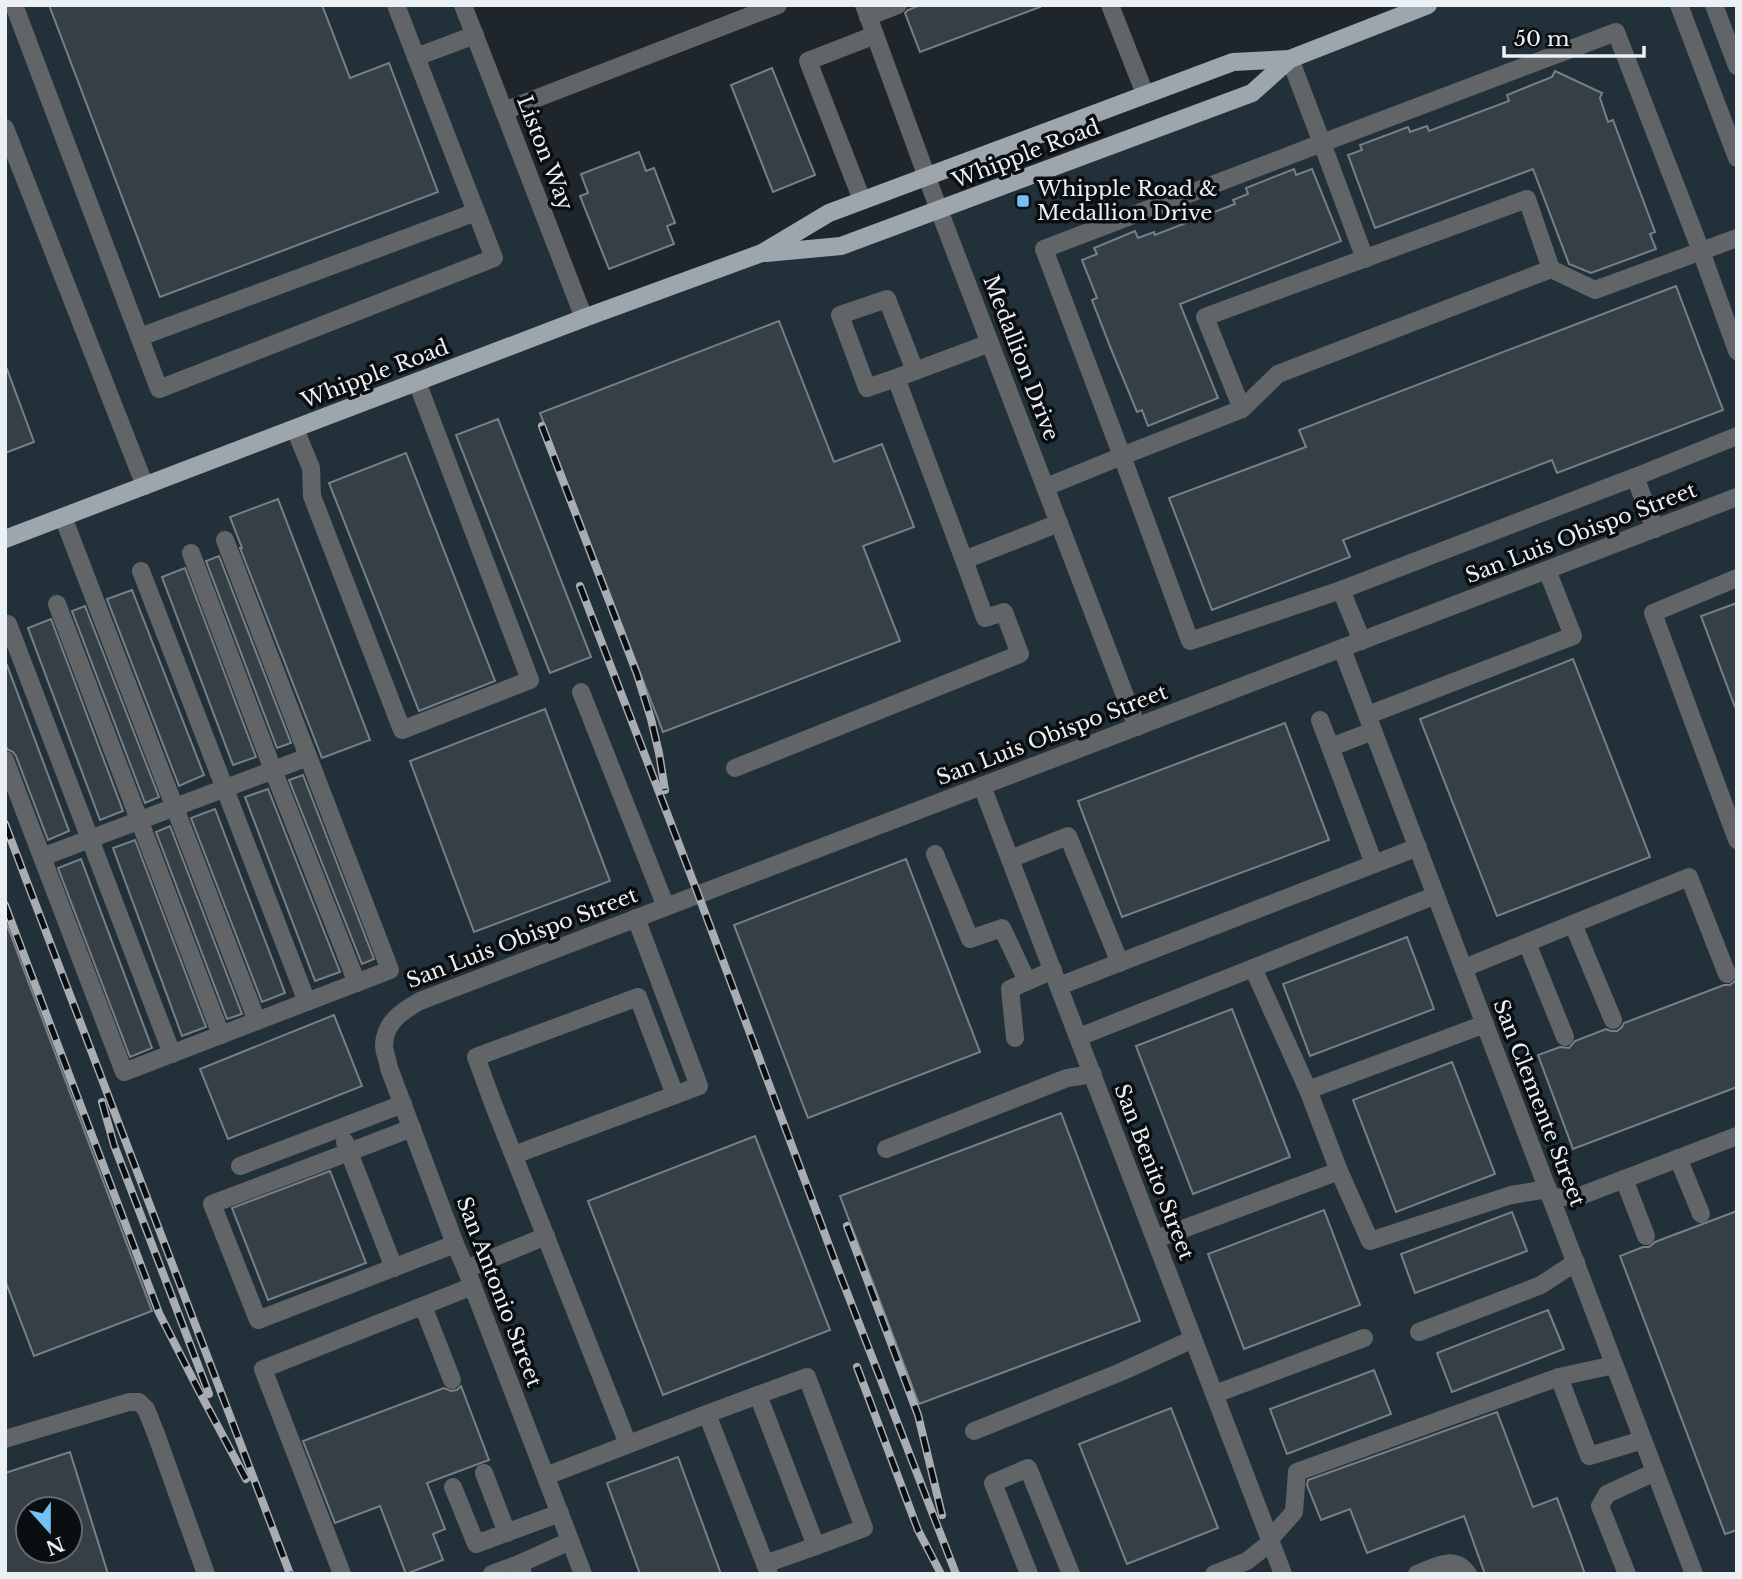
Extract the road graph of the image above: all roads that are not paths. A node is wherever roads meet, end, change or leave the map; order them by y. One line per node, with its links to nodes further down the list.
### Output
1 (14, 5): 31 (street)
2 (396, 5): 13 (street)
3 (463, 5): 11 (street, Liston Way)
4 (778, 5): 17 (street)
5 (898, 5): 10 (street)
6 (1110, 5): 16 (street)
7 (1428, 5): 14 (main road, Whipple Road)
8 (1679, 5): 20 (street)
9 (1714, 5): 15 (street)
10 (866, 11): 12 (street, Medallion Drive)
11 (475, 35): 13 (street); 17 (street, Liston Way)
12 (875, 35): 21 (street, Medallion Drive); 22 (street)
13 (416, 57): 24 (street)
14 (1290, 59): 16 (main road, Whipple Road); 19 (street); 23 (main road, Whipple Road)
15 (1737, 66)
16 (1145, 94): 21 (main road, Whipple Road)
17 (504, 111): 30 (street, Liston Way)
18 (5, 128): 42 (street)
19 (1322, 143): 26 (street); 28 (street); 40 (street)
20 (1737, 158)
21 (927, 177): 22 (main road, Whipple Road); 23 (street, Medallion Drive)
22 (862, 201): 27 (main road, Whipple Road)
23 (939, 211): 27 (main road, Whipple Road); 32 (street, Medallion Drive)
24 (476, 212): 31 (street); 31 (street)
25 (1737, 238): 26 (street)
26 (1701, 251): 29 (street); 33 (street)
27 (762, 253): 30 (main road, Whipple Road)
28 (1365, 259): 29 (street); 37 (street)
29 (1551, 269): 37 (street)
30 (584, 318): 36 (main road, Whipple Road)
31 (140, 337)
32 (990, 343): 34 (street); 43 (street, Medallion Drive)
33 (1737, 351)
34 (915, 371): 35 (street); 35 (street)
35 (896, 378): 51 (street)
36 (417, 382): 38 (main road, Whipple Road); 38 (street)
37 (1242, 410): 40 (street)
38 (295, 429): 42 (main road, Whipple Road)
39 (1737, 436): 41 (street)
40 (1122, 456): 43 (street); 55 (street)
41 (1635, 477): 47 (street); 55 (street)
42 (145, 486): 45 (main road, Whipple Road)
43 (1046, 487): 46 (street, Medallion Drive)
44 (1737, 497): 47 (street, San Luis Obispo Street)
45 (63, 517): 48 (main road, Whipple Road); 71 (street)
46 (1059, 523): 51 (street); 63 (street, Medallion Drive)
47 (1655, 529): 52 (street, San Luis Obispo Street)
48 (5, 539)
49 (225, 540): 65 (street)
50 (191, 553): 68 (street)
51 (964, 561): 67 (street)
52 (1547, 570): 58 (street, San Luis Obispo Street); 62 (street)
53 (141, 572): 70 (street)
54 (1737, 578): 74 (street)
55 (1341, 590): 58 (street)
56 (57, 604): 72 (street)
57 (8, 624): 73 (street)
58 (1362, 641): 59 (street, San Luis Obispo Street)
59 (1342, 649): 62 (street, San Clemente Street); 63 (street, San Luis Obispo Street)
60 (581, 692): 81 (street)
61 (1320, 720): 64 (street)
62 (1370, 723): 64 (street); 75 (street, San Clemente Street)
63 (1137, 727): 69 (street, San Luis Obispo Street)
64 (1331, 747): 79 (street)
65 (308, 757): 68 (street); 91 (street)
66 (5, 761): 77 (street)
67 (735, 768)
68 (273, 770): 70 (street); 91 (street)
69 (982, 786): 78 (street, San Benito Street); 81 (street, San Luis Obispo Street)
70 (225, 789): 71 (street); 92 (street)
71 (175, 807): 72 (street); 94 (street)
72 (141, 820): 73 (street); 97 (street)
73 (91, 839): 77 (street); 101 (street)
74 (1737, 840)
75 (1418, 847): 79 (street); 80 (street, San Clemente Street)
76 (935, 854): 90 (street)
77 (43, 858): 101 (street)
78 (1010, 859): 85 (street); 89 (street, San Benito Street)
79 (1374, 864): 85 (street)
80 (1436, 895): 86 (street); 87 (street, San Clemente Street)
81 (666, 907): 82 (street, San Luis Obispo Street)
82 (636, 918): 96 (street, San Luis Obispo Street); 104 (street)
83 (1573, 924): 84 (street); 88 (street); 93 (street)
84 (1527, 943): 87 (street); 99 (street)
85 (1120, 963): 89 (street)
86 (1253, 968): 98 (street); 103 (street)
87 (1464, 968): 95 (street, San Clemente Street)
88 (1727, 974)
89 (1056, 978): 90 (street); 98 (street, San Benito Street)
90 (1027, 981): 100 (street)
91 (357, 983): 92 (street)
92 (307, 1002): 94 (street)
93 (1613, 1020)
94 (257, 1021): 97 (street)
95 (1485, 1024): 103 (street); 116 (street, San Clemente Street)
96 (389, 1025): 105 (street, San Antonio Street)
97 (221, 1035): 101 (street)
98 (1079, 1037): 102 (street, San Benito Street)
99 (1565, 1037)
100 (1015, 1038)
101 (172, 1054)
102 (1093, 1074): 109 (street); 120 (street, San Benito Street)
103 (1308, 1090): 114 (street)
104 (675, 1095): 111 (street); 111 (street)
105 (403, 1104): 106 (street, San Antonio Street); 107 (street)
106 (412, 1128): 110 (street); 121 (street, San Antonio Street)
107 (340, 1129): 110 (street); 113 (street)
108 (1737, 1136): 112 (street)
109 (886, 1149)
110 (349, 1152): 123 (street); 123 (street)
111 (514, 1155): 118 (street)
112 (1678, 1158): 115 (street); 117 (street)
113 (240, 1166)
114 (1339, 1171): 116 (street); 120 (street)
115 (1624, 1179): 116 (street); 119 (street)
116 (1549, 1193): 122 (street, San Clemente Street)
117 (1701, 1214)
118 (546, 1236): 124 (street); 139 (street)
119 (1646, 1236)
120 (1156, 1239): 129 (street, San Benito Street)
121 (455, 1244): 123 (street); 124 (street, San Antonio Street)
122 (1576, 1262): 127 (street); 130 (street, San Clemente Street)
123 (394, 1268)
124 (466, 1269): 125 (street, San Antonio Street)
125 (473, 1286): 126 (street); 142 (street, San Antonio Street)
126 (423, 1306): 132 (street); 152 (street)
127 (1419, 1332)
128 (1364, 1338): 133 (street)
129 (1194, 1339): 133 (street, San Benito Street); 136 (street)
130 (1614, 1365): 131 (street); 138 (street, San Clemente Street)
131 (1559, 1377): 138 (street); 146 (street)
132 (452, 1380)
133 (1215, 1394): 146 (street, San Benito Street)
134 (758, 1395): 135 (street); 148 (street); 148 (street)
135 (707, 1414): 139 (street); 150 (street)
136 (974, 1431)
137 (5, 1439): 151 (street)
138 (1643, 1440): 140 (street, San Clemente Street)
139 (628, 1444): 142 (street)
140 (1655, 1472): 161 (street); 162 (street, San Clemente Street)
141 (484, 1473): 145 (street)
142 (546, 1476): 144 (street, San Antonio Street)
143 (453, 1487): 145 (street)
144 (560, 1513): 145 (street); 147 (street, San Antonio Street)
145 (507, 1532)
146 (1270, 1540): 157 (street); 158 (street, San Benito Street)
147 (570, 1541): 149 (street); 154 (street, San Antonio Street)
148 (816, 1546): 150 (street)
149 (521, 1569): 153 (street)
150 (767, 1569)
151 (206, 1574)
152 (342, 1574)
153 (492, 1574)
154 (583, 1574)
155 (1028, 1574): 156 (street)
156 (1071, 1574)
157 (1214, 1574)
158 (1283, 1574)
159 (1418, 1574): 160 (street)
160 (1468, 1574)
161 (1627, 1574)
162 (1694, 1574)

